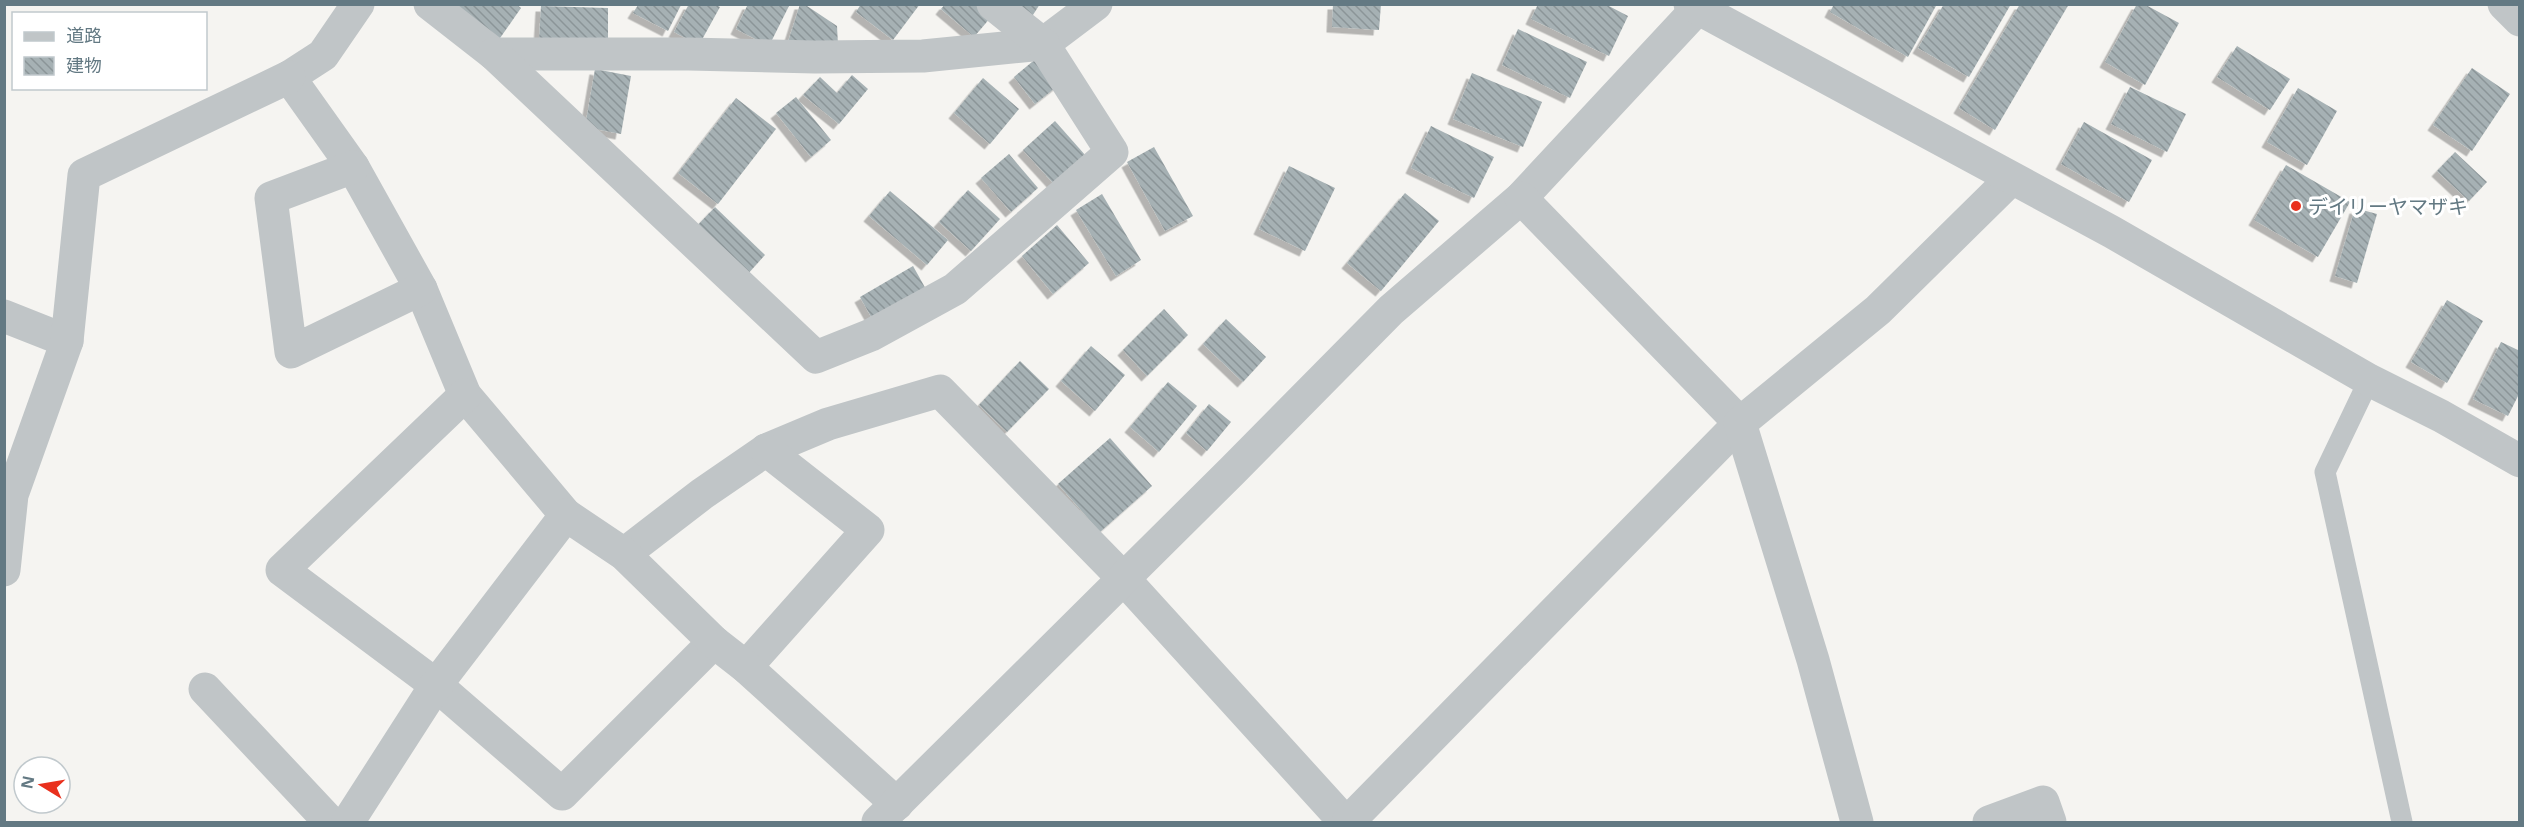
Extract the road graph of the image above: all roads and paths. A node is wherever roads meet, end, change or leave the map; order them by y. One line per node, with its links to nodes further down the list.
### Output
1 (358, 4): 10 (street)
2 (430, 4): 9 (street)
3 (993, 4): 8 (street)
4 (1096, 4): 8 (street)
5 (2504, 4): 7 (street)
6 (1694, 7): 12 (street); 13 (street)
7 (2520, 20)
8 (1043, 44): 9 (street); 9 (street)
9 (494, 54)
10 (289, 77): 11 (street); 16 (street)
11 (353, 167): 14 (street); 14 (street)
12 (2011, 178): 17 (street); 19 (street)
13 (1521, 198): 19 (street); 26 (street)
14 (421, 289): 18 (street)
15 (4, 316): 16 (street)
16 (67, 341): 22 (street)
17 (2369, 380): 21 (street); 38 (lane)
18 (465, 395): 23 (street); 29 (street)
19 (1740, 423): 34 (street); 35 (street)
20 (766, 450): 24 (street); 26 (street); 28 (street)
21 (2520, 461)
22 (8, 495): 25 (street)
23 (566, 515): 24 (street); 29 (street)
24 (624, 554): 27 (street)
25 (4, 570)
26 (1123, 578): 31 (street); 34 (street)
27 (714, 642): 28 (street); 29 (street)
28 (746, 667): 31 (street)
29 (436, 685): 33 (street)
30 (205, 689): 32 (street)
31 (887, 813)
32 (330, 822)
33 (348, 822)
34 (1347, 822)
35 (1857, 822)
36 (1989, 822): 37 (street)
37 (2049, 822)
38 (2402, 822)

